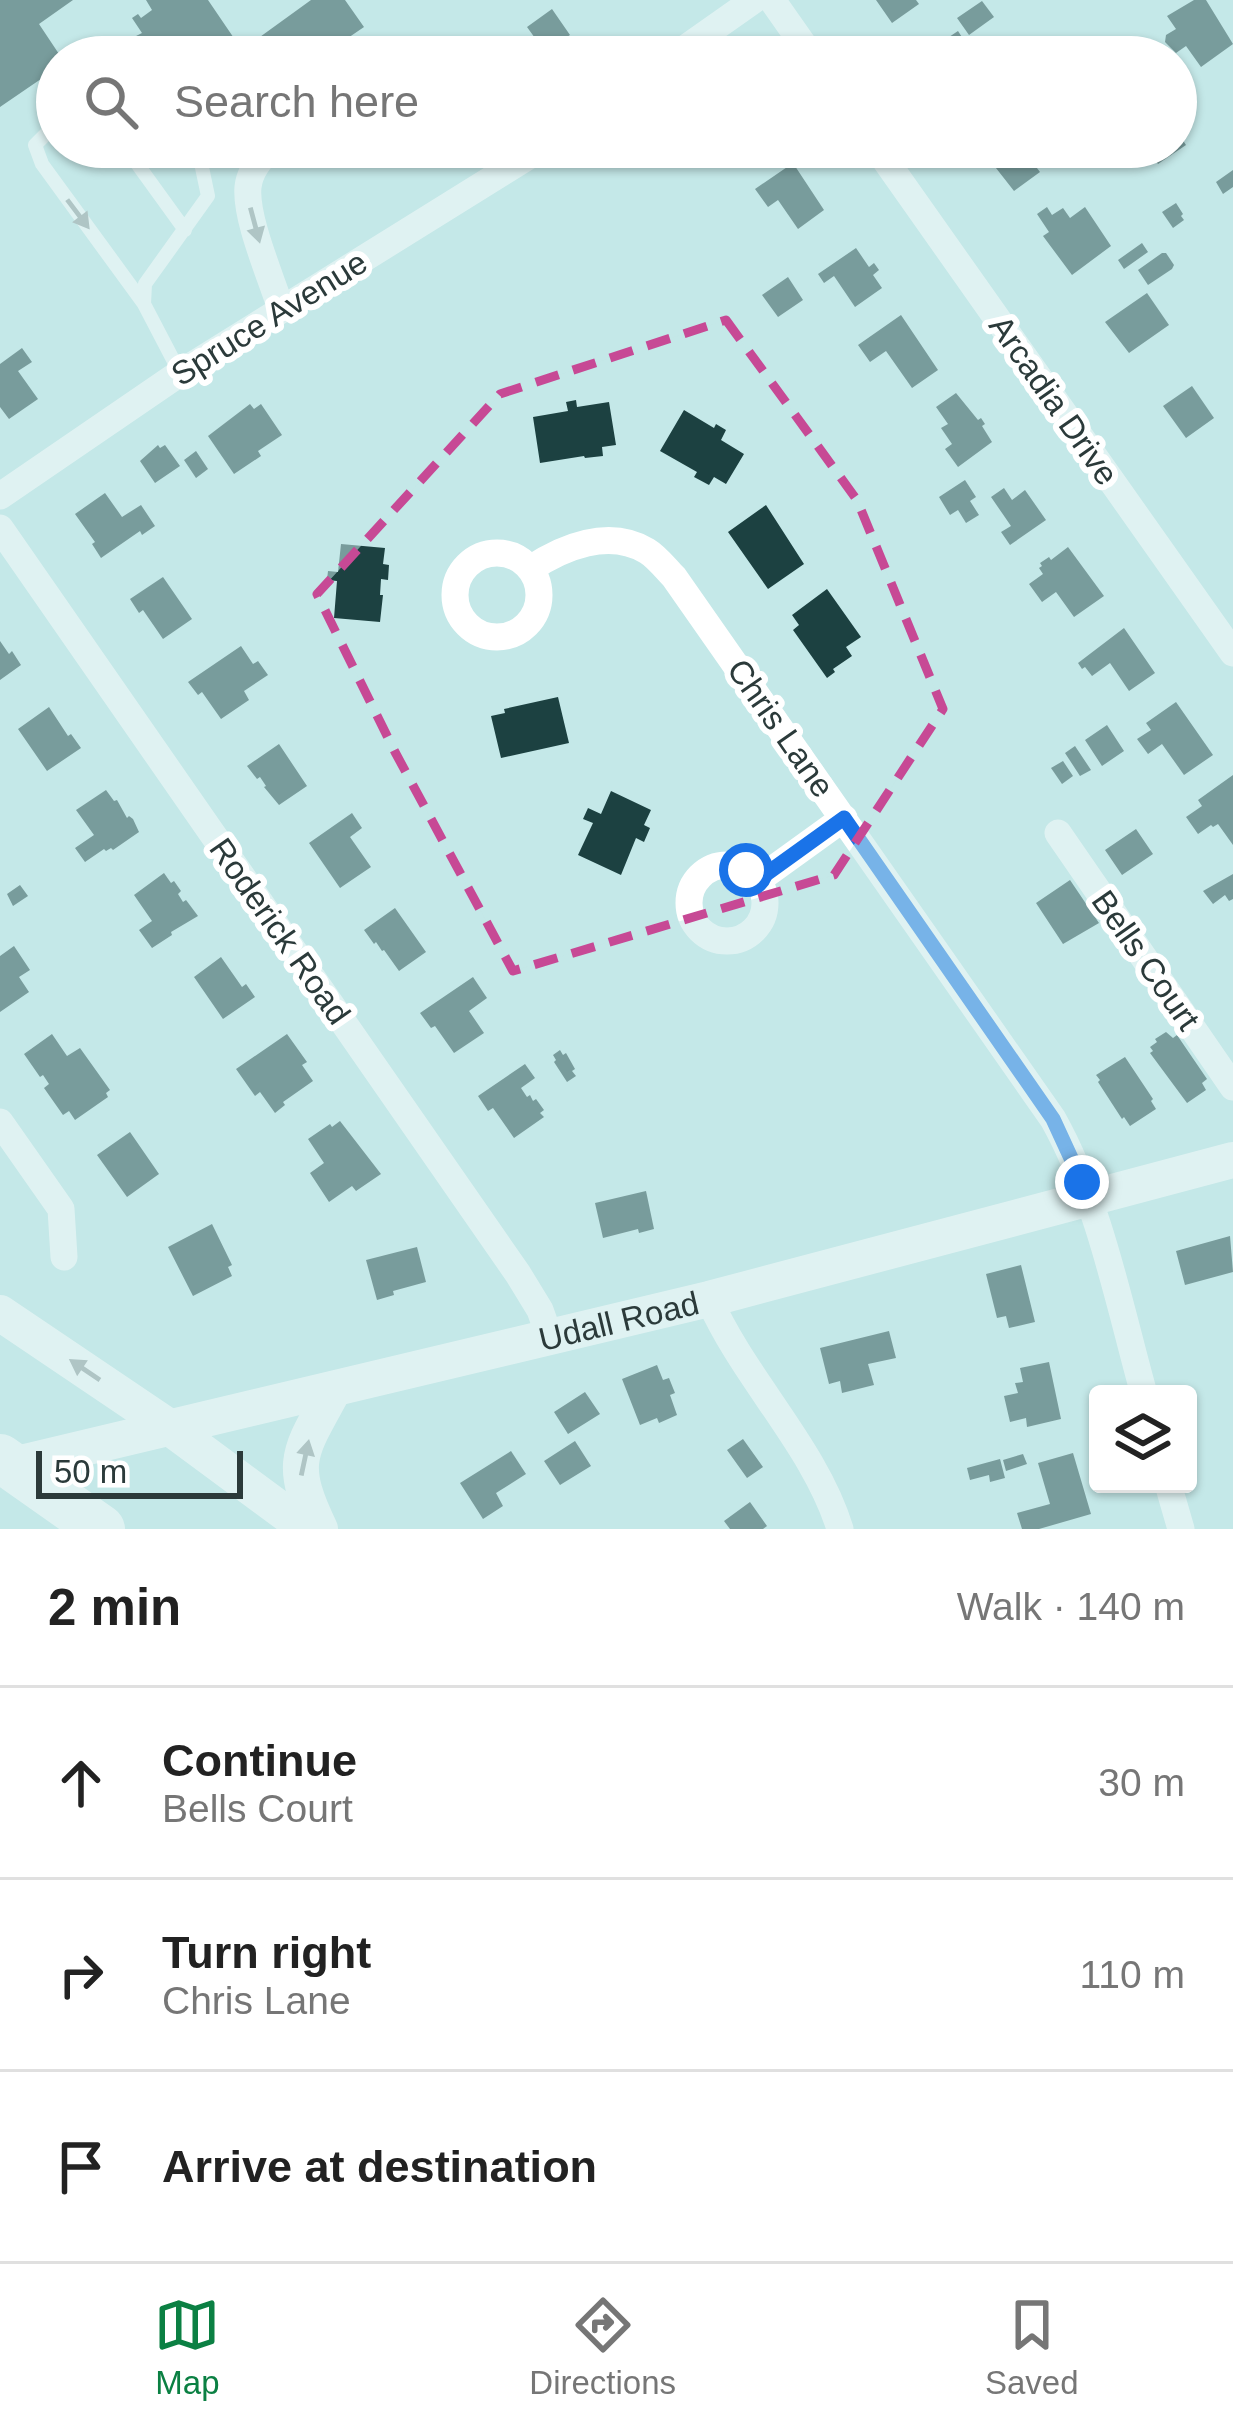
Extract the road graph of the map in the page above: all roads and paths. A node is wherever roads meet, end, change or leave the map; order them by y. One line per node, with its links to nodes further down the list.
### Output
1 (754, 0): 3 (street)
2 (772, 0): 4 (street)
3 (703, 36)
4 (797, 36)
5 (45, 168): 12 (lane, one-way to 12)
6 (140, 168): 11 (lane)
7 (202, 168): 11 (lane)
8 (255, 168): 13 (street, one-way to 13)
9 (508, 168): 13 (street, Spruce Avenue)
10 (891, 168): 18 (street, Arcadia Drive)
11 (185, 230): 12 (lane)
12 (144, 304): 14 (lane)
13 (281, 309): 14 (street, Spruce Avenue)
14 (180, 373): 15 (street, Spruce Avenue)
15 (0, 496)
16 (0, 528): 29 (street, Roderick Road)
17 (530, 569): 19 (street, Chris Lane)
18 (1233, 652)
19 (844, 818): 21 (street); 25 (street, Chris Lane)
20 (1058, 833): 22 (street, Bells Court)
21 (758, 880)
22 (1233, 1087)
23 (0, 1122): 26 (street)
24 (1233, 1160): 25 (main road, Udall Road)
25 (1088, 1200): 27 (main road, Udall Road); 30 (street, Chris Lane)
26 (64, 1257)
27 (709, 1299): 29 (main road, Udall Road); 39 (street)
28 (0, 1313): 32 (main road, one-way to 28)
29 (550, 1338): 31 (main road, Udall Road)
30 (1141, 1385)
31 (334, 1389): 32 (main road, Udall Road); 38 (main road, one-way to 31)
32 (169, 1427): 34 (main road, Udall Road); 37 (main road)
33 (0, 1458): 36 (highway)
34 (0, 1468)
35 (1171, 1493): 40 (street)
36 (101, 1529)
37 (307, 1529)
38 (320, 1529)
39 (840, 1529)
40 (1181, 1529)

